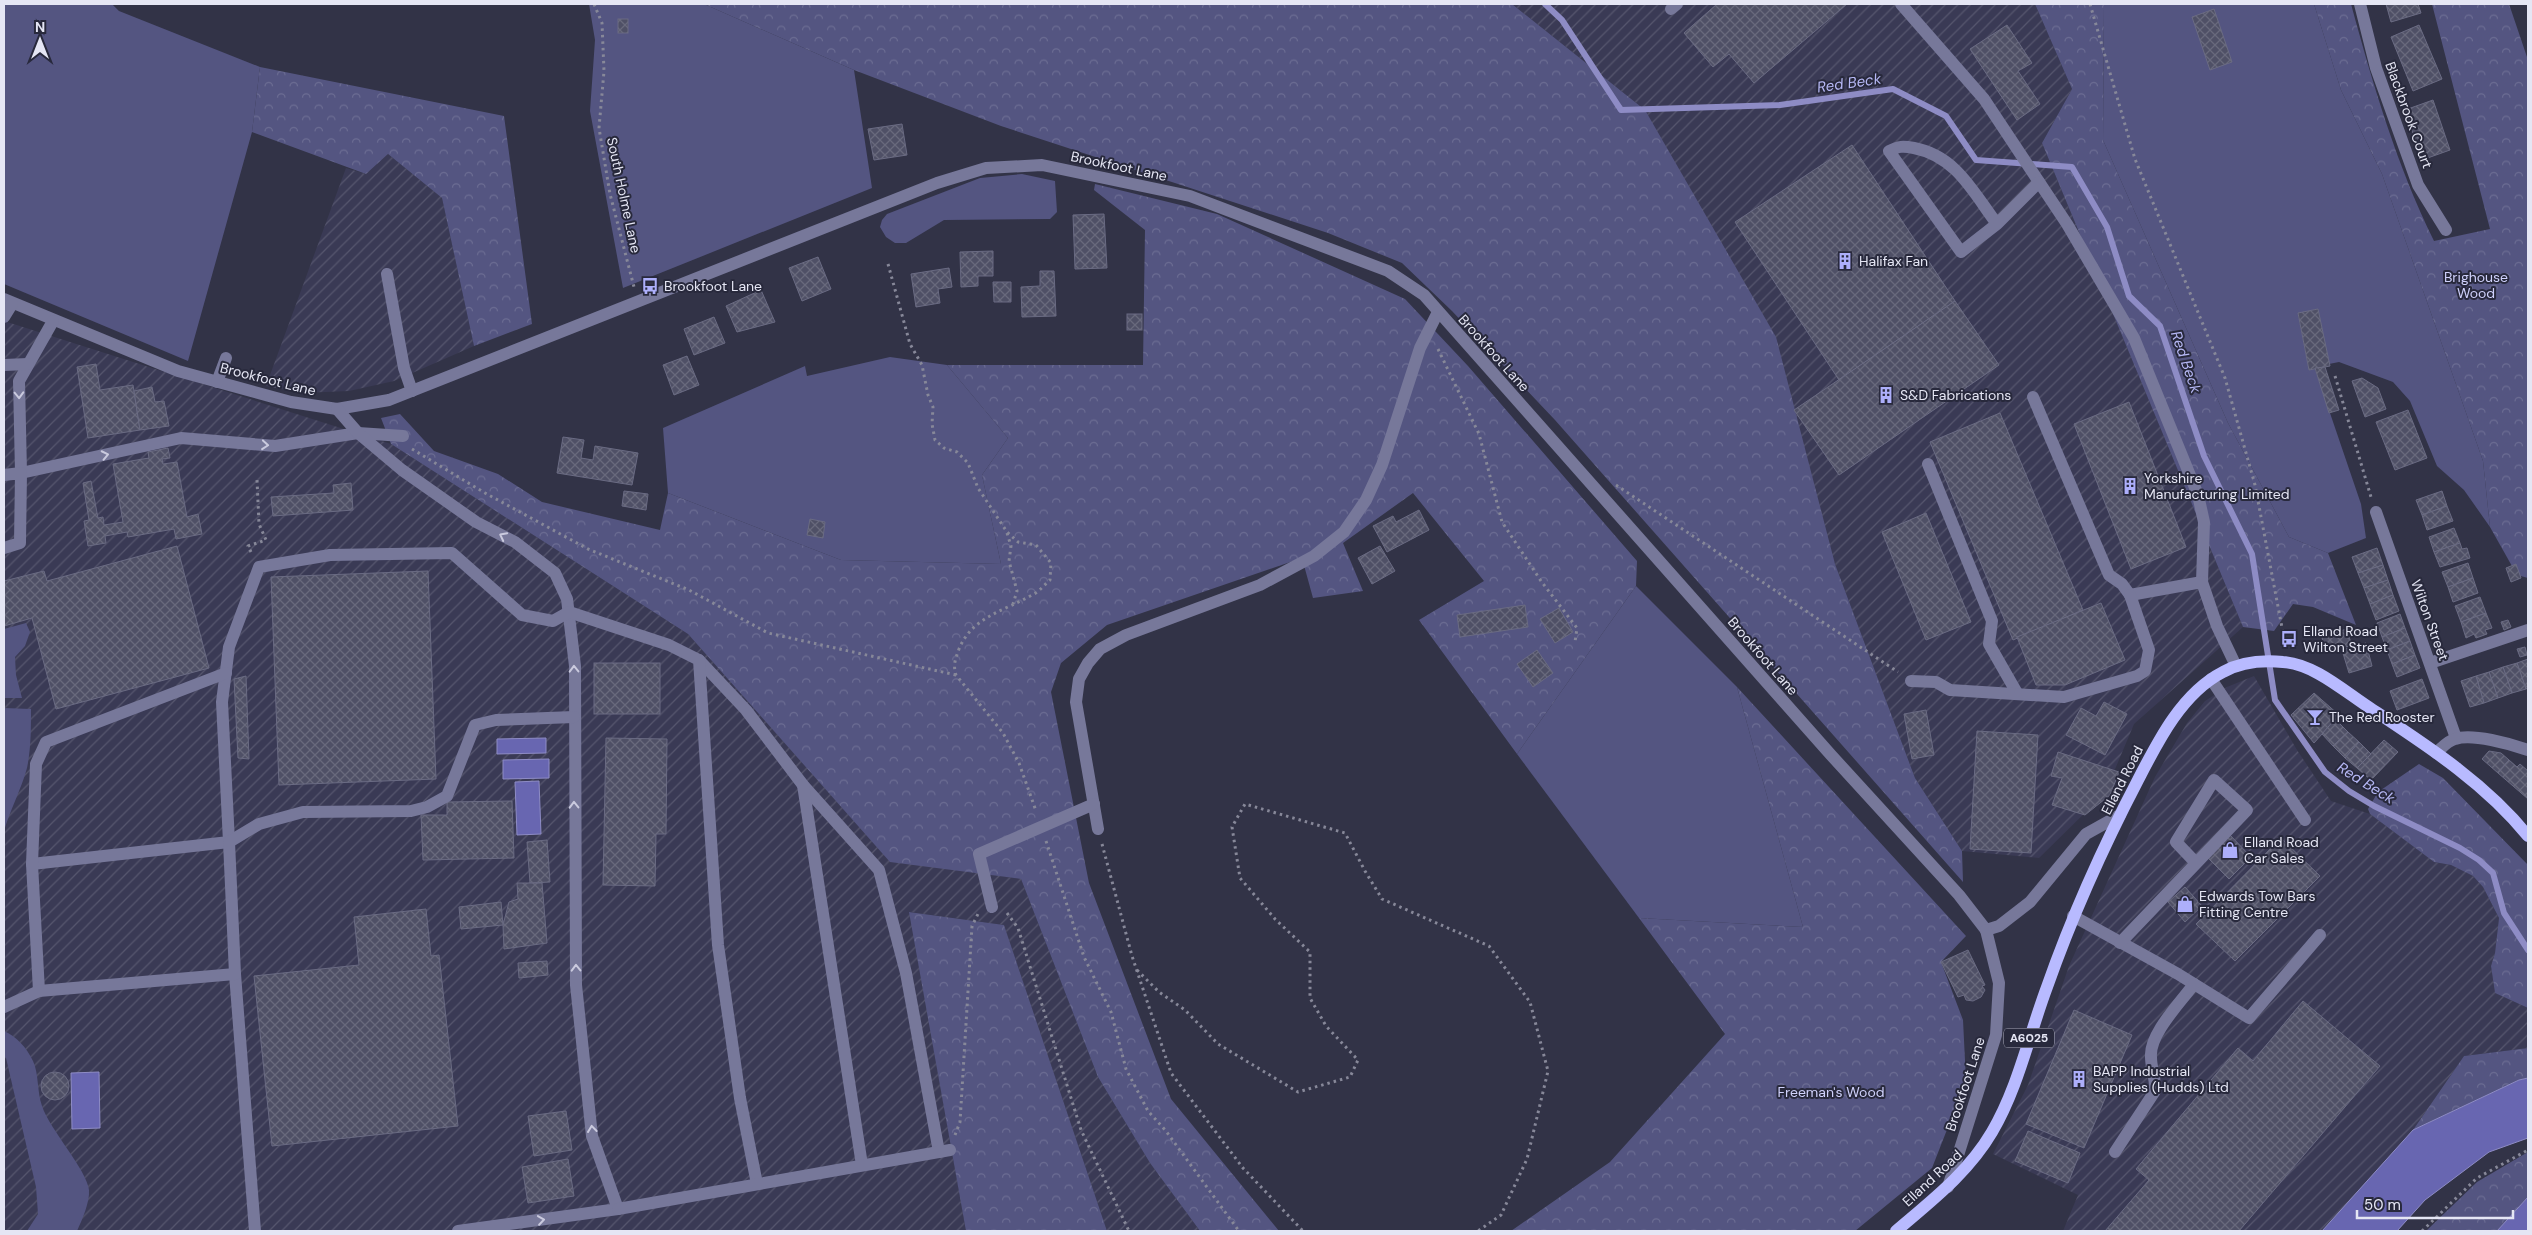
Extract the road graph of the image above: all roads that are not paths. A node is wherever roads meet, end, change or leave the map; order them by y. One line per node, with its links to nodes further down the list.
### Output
1 (1901, 4): 3 (street)
2 (2360, 4): 5 (street, Blackbrook Court)
3 (2038, 180): 4 (street); 25 (street)
4 (1996, 224): 4 (street)
5 (2446, 230)
6 (387, 274): 15 (street)
7 (8, 301): 9 (street); 10 (street, Brookfoot Lane)
8 (1438, 312): 15 (street, Brookfoot Lane); 41 (street); 51 (street, Brookfoot Lane)
9 (4, 317)
10 (53, 321): 12 (street); 14 (street, Brookfoot Lane)
11 (226, 358): 14 (street)
12 (28, 364): 13 (street); 21 (street, one-way to 21)
13 (4, 365)
14 (218, 382): 17 (street, Brookfoot Lane)
15 (412, 391): 17 (street, Brookfoot Lane)
16 (2033, 397): 26 (street)
17 (337, 409): 18 (street)
18 (358, 433): 19 (street); 21 (street, one-way to 18); 27 (street, one-way to 18)
19 (397, 436)
20 (1928, 464): 35 (street)
21 (21, 472): 22 (street); 24 (street)
22 (4, 475)
23 (2376, 512): 30 (street, Wilton Street)
24 (4, 548)
25 (2202, 582): 26 (street); 31 (street)
26 (2130, 595): 35 (street)
27 (569, 612): 29 (street); 32 (street); 36 (street, one-way to 27)
28 (2528, 630): 30 (street)
29 (699, 660): 40 (street); 60 (street)
30 (2430, 663): 37 (street, Wilton Street)
31 (2236, 666): 33 (main road, Elland Road / A6025); 39 (main road, Elland Road / A6025)
32 (226, 673): 46 (street); 48 (street)
33 (2211, 679): 42 (main road, Elland Road / A6025); 43 (street)
34 (1911, 680): 35 (street)
35 (2017, 693)
36 (574, 717): 46 (street); 62 (street, one-way to 36)
37 (2456, 738): 38 (street); 39 (street)
38 (2528, 750)
39 (2436, 753): 45 (main road, Elland Road / A6025)
40 (803, 785): 59 (street); 59 (street)
41 (1094, 804): 44 (street); 49 (street)
42 (2120, 815): 50 (main road, Elland Road / A6025); 51 (street)
43 (2305, 820)
44 (1098, 829)
45 (2528, 836)
46 (229, 842): 48 (street); 54 (street)
47 (2196, 863): 47 (street); 53 (street)
48 (32, 864): 56 (street)
49 (992, 907)
50 (2073, 916): 53 (street); 61 (main road, Elland Road / A6025)
51 (1986, 930): 61 (street, Brookfoot Lane)
52 (2320, 935): 55 (street)
53 (2120, 943): 55 (street)
54 (235, 974): 56 (street); 63 (street)
55 (2194, 984): 58 (street)
56 (39, 991): 57 (street)
57 (4, 1007)
58 (2115, 1152)
59 (862, 1165): 60 (street)
60 (757, 1184): 62 (street)
61 (1948, 1187): 65 (main road, Elland Road / A6025)
62 (618, 1209): 64 (street, one-way to 62)
63 (255, 1231)
64 (458, 1231)
65 (1896, 1231)

